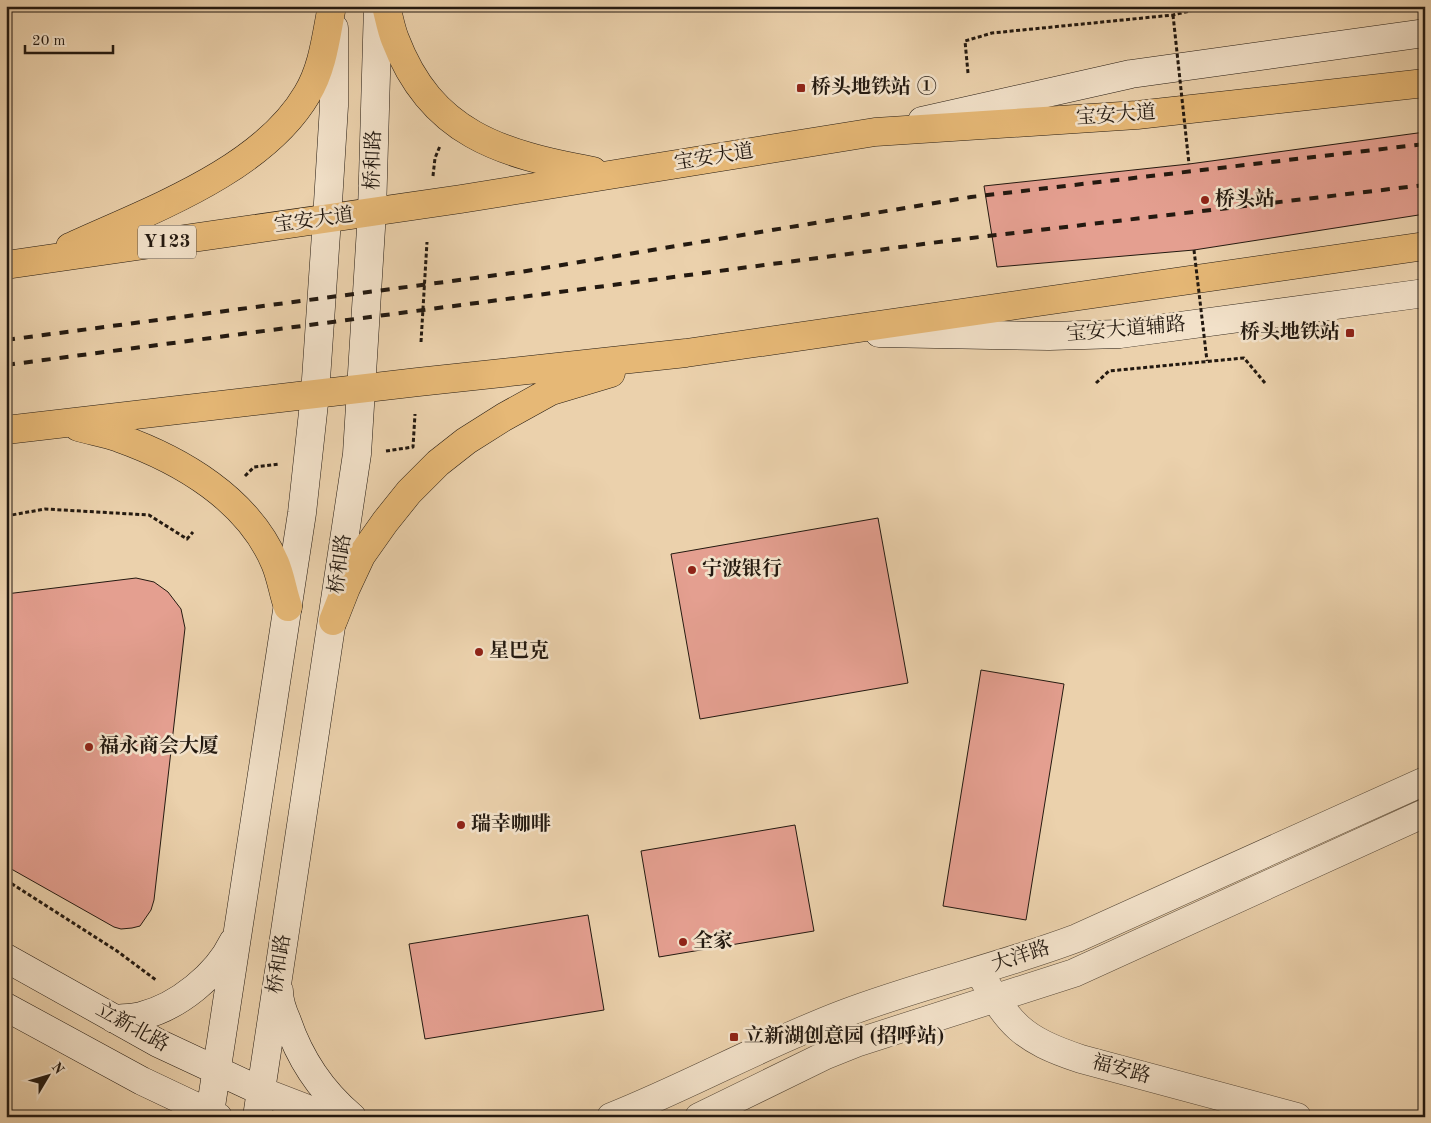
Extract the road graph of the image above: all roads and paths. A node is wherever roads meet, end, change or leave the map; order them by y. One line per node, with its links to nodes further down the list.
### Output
1 (333, 6): 15 (main road); 19 (main road)
2 (378, 6): 14 (main road, 桥和路)
3 (386, 6): 12 (main road)
4 (1194, 10): 5 (path)
5 (1173, 15): 7 (path); 11 (path, bridge)
6 (1425, 33): 9 (main road)
7 (968, 72)
8 (1425, 83): 9 (main road, 宝安大道)
9 (875, 132): 12 (main road, 宝安大道)
10 (443, 138): 13 (path)
11 (1188, 164)
12 (614, 174): 14 (main road, 宝安大道)
13 (432, 182)
14 (372, 212): 15 (main road, 宝安大道 / Y123); 28 (main road, 桥和路)
15 (327, 219): 19 (main road, 宝安大道 / Y123); 29 (main road)
16 (427, 242): 23 (path)
17 (1425, 246): 22 (main road)
18 (1194, 250): 25 (path, bridge)
19 (42, 260): 20 (main road, 宝安大道 / Y123)
20 (6, 265)
21 (1425, 293): 22 (main road, 宝安大道辅路)
22 (825, 332): 24 (main road)
23 (420, 342)
24 (686, 353): 28 (main road); 39 (main road)
25 (1207, 361): 26 (path); 27 (path)
26 (1096, 383)
27 (1265, 383)
28 (362, 388): 29 (main road); 39 (main road, 桥和路)
29 (315, 394): 31 (main road); 38 (main road)
30 (415, 414): 33 (path)
31 (62, 423): 32 (main road); 38 (main road)
32 (6, 430)
33 (380, 451)
34 (281, 464): 35 (path)
35 (239, 482)
36 (6, 516): 37 (path)
37 (193, 532)
38 (288, 607): 43 (main road)
39 (333, 621): 46 (main road, 桥和路)
40 (1425, 781): 45 (main road, 大洋路)
41 (1425, 813): 48 (main road, 大洋路)
42 (6, 880): 47 (path)
43 (237, 934): 47 (main road); 51 (main road)
44 (6, 958): 50 (main road, 立新北路)
45 (980, 971): 48 (main road, 福安路); 56 (main road, 大洋路)
46 (278, 977): 52 (main road, 桥和路); 55 (main road)
47 (180, 998): 50 (main road)
48 (995, 999): 57 (main road, 大洋路); 58 (main road, 福安路)
49 (6, 1007): 53 (main road, 立新北路)
50 (114, 1018): 51 (main road, 立新北路)
51 (216, 1071): 52 (main road, 立新北路); 53 (main road)
52 (259, 1104): 54 (main road)
53 (214, 1115)
54 (335, 1117)
55 (352, 1117)
56 (611, 1117)
57 (699, 1117)
58 (1297, 1117)

